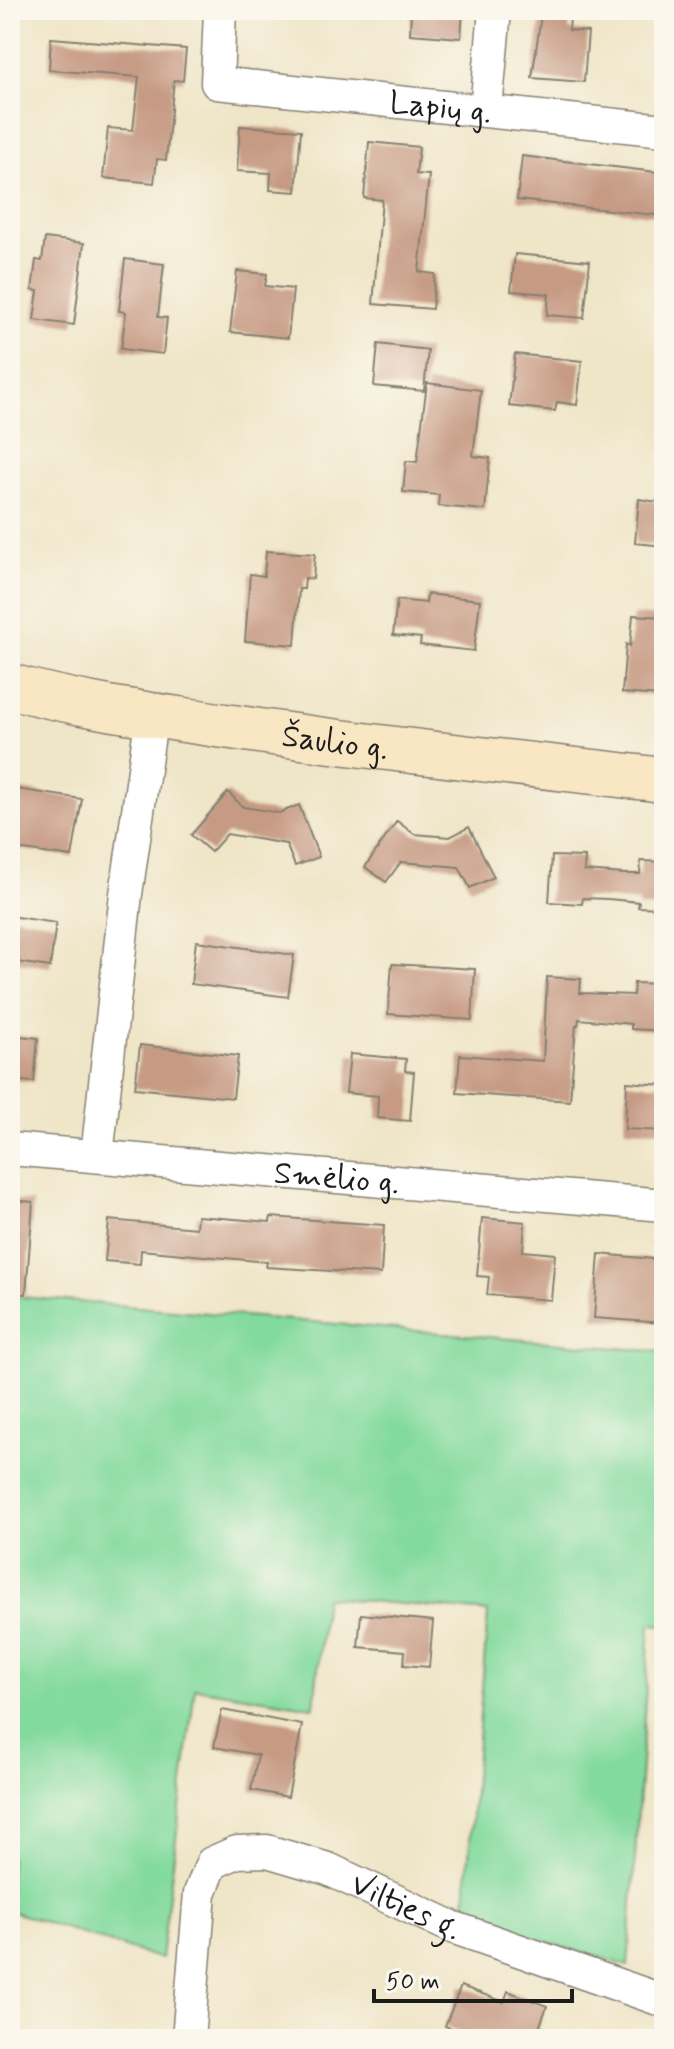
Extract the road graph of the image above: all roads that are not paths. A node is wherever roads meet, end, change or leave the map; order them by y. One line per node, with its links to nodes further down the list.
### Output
1 (220, 10): 3 (street, Lapių g.)
2 (495, 10): 3 (street)
3 (486, 110): 4 (street, Lapių g.)
4 (664, 130)
5 (10, 686): 6 (street, Šaulio g.)
6 (152, 714): 7 (street, Šaulio g.); 9 (street)
7 (664, 780)
8 (10, 1149): 9 (street, Smėlio g.)
9 (97, 1156): 10 (street, Smėlio g.)
10 (664, 1205)
11 (664, 2001): 12 (street, Vilties g.)
12 (188, 2039)

